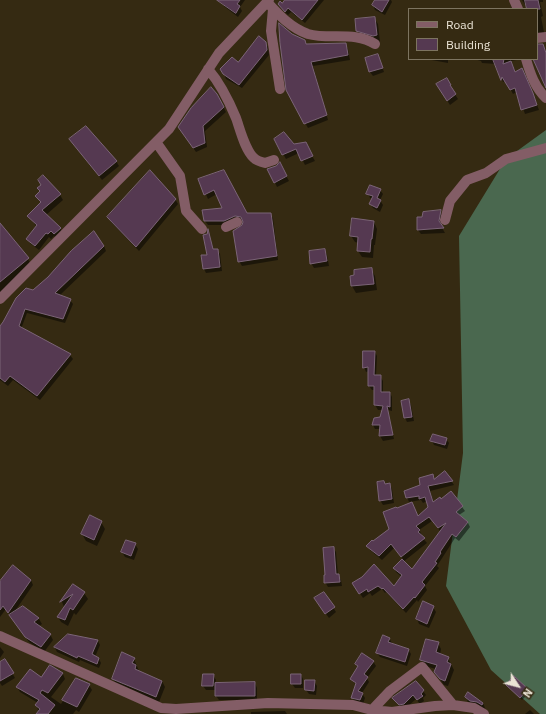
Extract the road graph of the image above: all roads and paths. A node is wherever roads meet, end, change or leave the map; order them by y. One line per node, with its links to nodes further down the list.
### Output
1 (270, 4): 2 (street); 4 (street); 5 (street)
2 (375, 44)
3 (526, 60): 6 (street)
4 (208, 69): 7 (street); 9 (street)
5 (280, 89)
6 (546, 98)
7 (156, 142): 13 (street); 14 (street)
8 (546, 148): 10 (street)
9 (274, 160)
10 (446, 220)
11 (237, 222): 12 (street)
12 (226, 226)
13 (202, 230)
14 (0, 299)
15 (0, 636): 18 (street)
16 (453, 705): 17 (street); 17 (street); 19 (street)
17 (372, 710): 18 (street)
18 (163, 711)
19 (484, 714)

